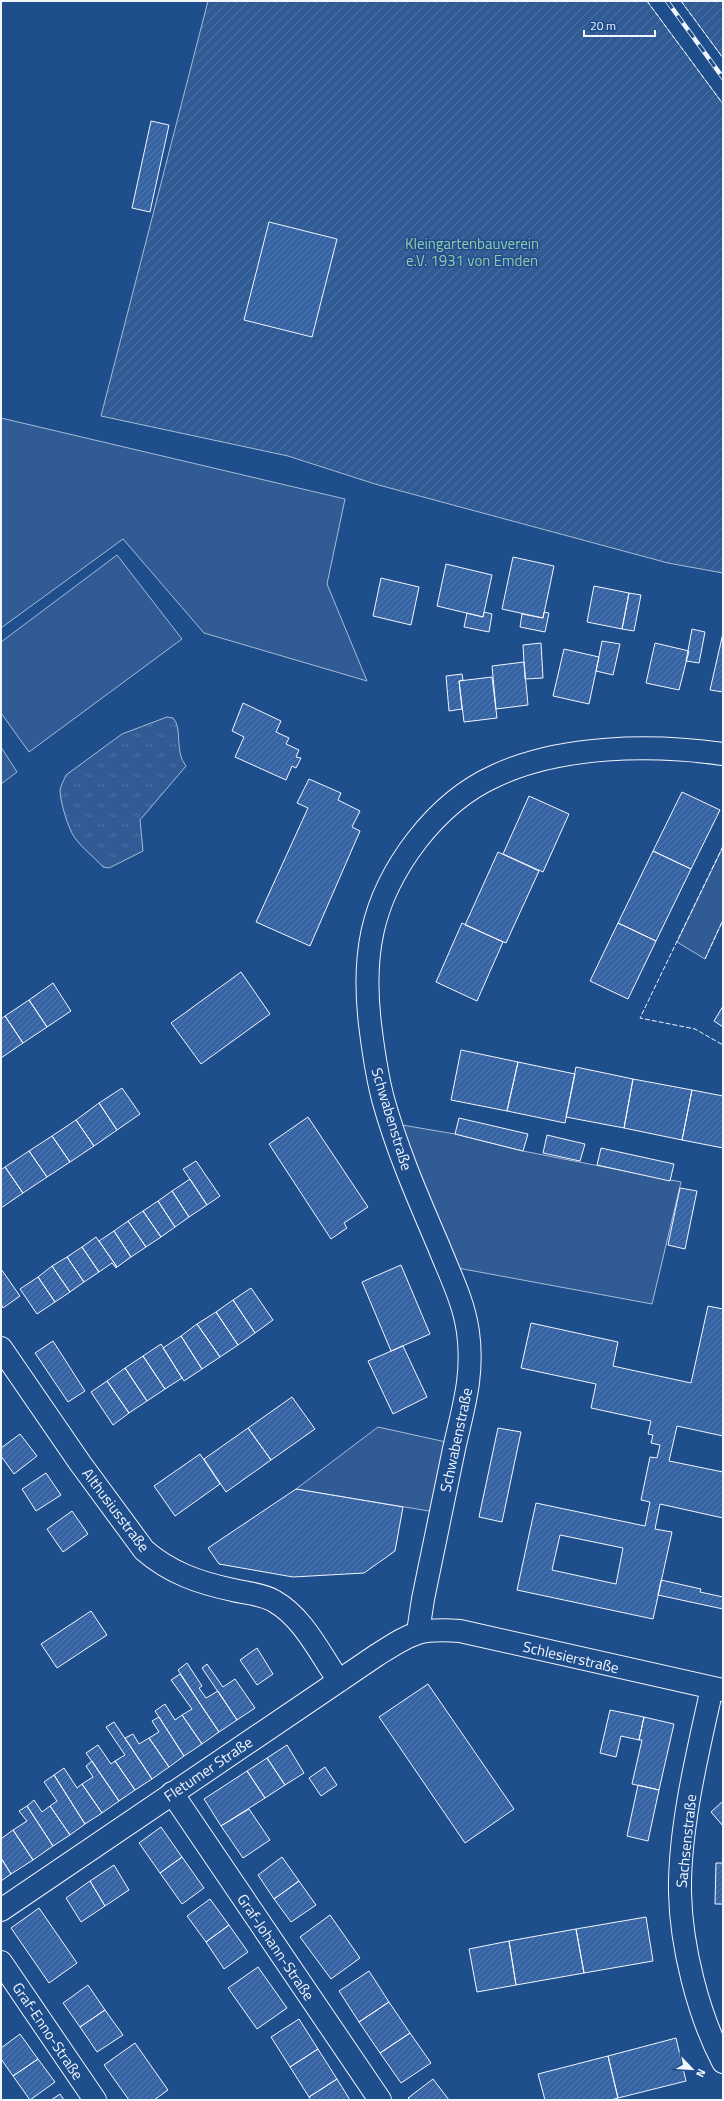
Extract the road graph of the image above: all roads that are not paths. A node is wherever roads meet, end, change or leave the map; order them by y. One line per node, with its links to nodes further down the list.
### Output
1 (723, 754): 3 (street, Schwabenstraße)
2 (1, 1348): 4 (street, Althusiusstraße)
3 (418, 1632): 4 (street, Fletumer Straße); 5 (street, Schlesierstraße)
4 (339, 1681): 6 (street, Fletumer Straße)
5 (717, 1689): 9 (street, Sachsenstraße)
6 (172, 1794): 7 (street, Fletumer Straße); 11 (street, Graf-Johann-Straße)
7 (1, 1910)
8 (1, 1962): 10 (street, Graf-Enno-Straße)
9 (723, 2062)
10 (96, 2100)
11 (380, 2100)

